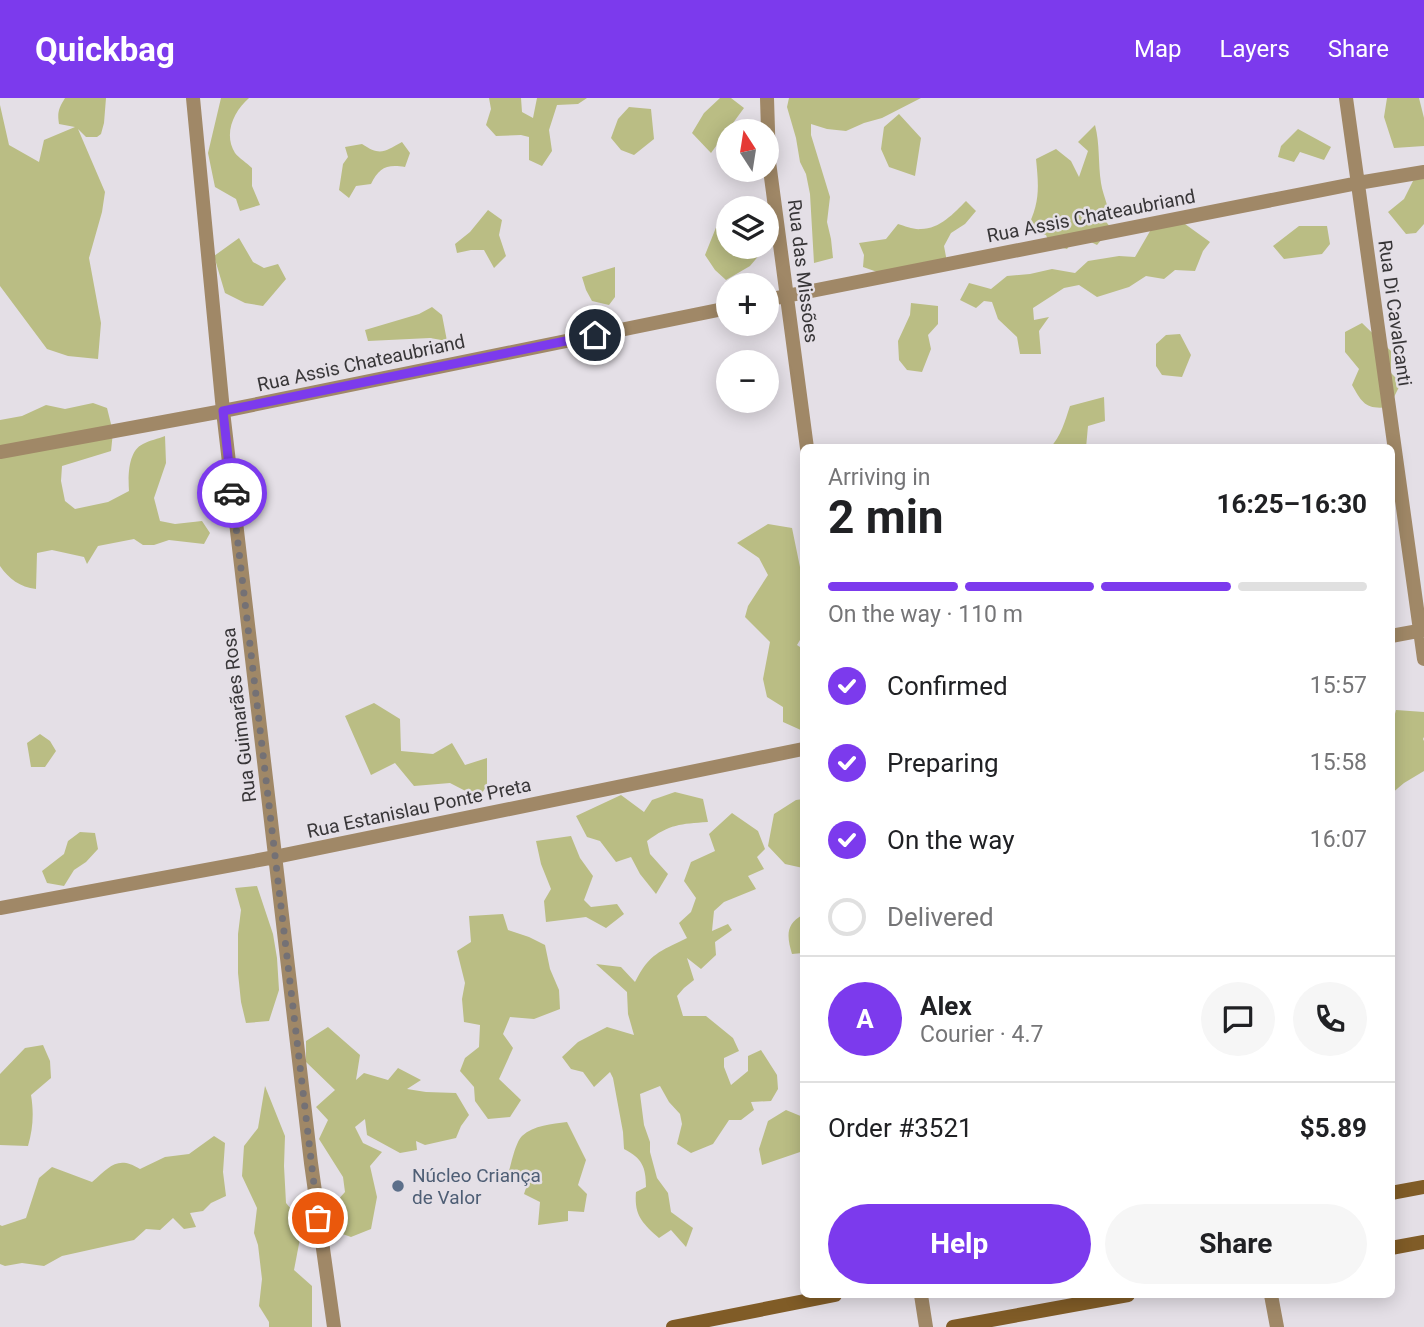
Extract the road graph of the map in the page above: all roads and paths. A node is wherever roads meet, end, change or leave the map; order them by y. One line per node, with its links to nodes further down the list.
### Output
1 (193, 98): 9 (street, Rua Guimarães Rosa)
2 (767, 98): 6 (street, Rua das Missões)
3 (1346, 98): 5 (street, Rua Di Cavalcanti)
4 (1424, 172): 5 (street, Rua Assis Chateaubriand)
5 (1358, 183): 6 (street, Rua Assis Chateaubriand); 12 (street, Rua Di Cavalcanti)
6 (787, 296): 7 (street, Rua Assis Chateaubriand); 10 (street, Rua das Missões)
7 (779, 298)
8 (716, 309): 9 (street, Rua Assis Chateaubriand)
9 (223, 411): 11 (street, Rua Assis Chateaubriand); 16 (street, Rua Guimarães Rosa)
10 (806, 444)
11 (0, 452)
12 (1422, 630): 13 (street); 14 (street, Rua Di Cavalcanti)
13 (1395, 635)
14 (1424, 659)
15 (800, 750): 16 (street, Rua Estanislau Ponte Preta)
16 (275, 857): 17 (street, Rua Estanislau Ponte Preta); 26 (street, Rua Guimarães Rosa)
17 (0, 908)
18 (1424, 1187): 19 (main road)
19 (1395, 1192)
20 (1424, 1242): 21 (main road)
21 (1395, 1247)
22 (820, 1298): 27 (main road)
23 (921, 1298): 28 (street)
24 (1112, 1298): 29 (main road)
25 (1272, 1298): 30 (street)
26 (334, 1327)
27 (673, 1327)
28 (926, 1327)
29 (953, 1327)
30 (1277, 1327)

